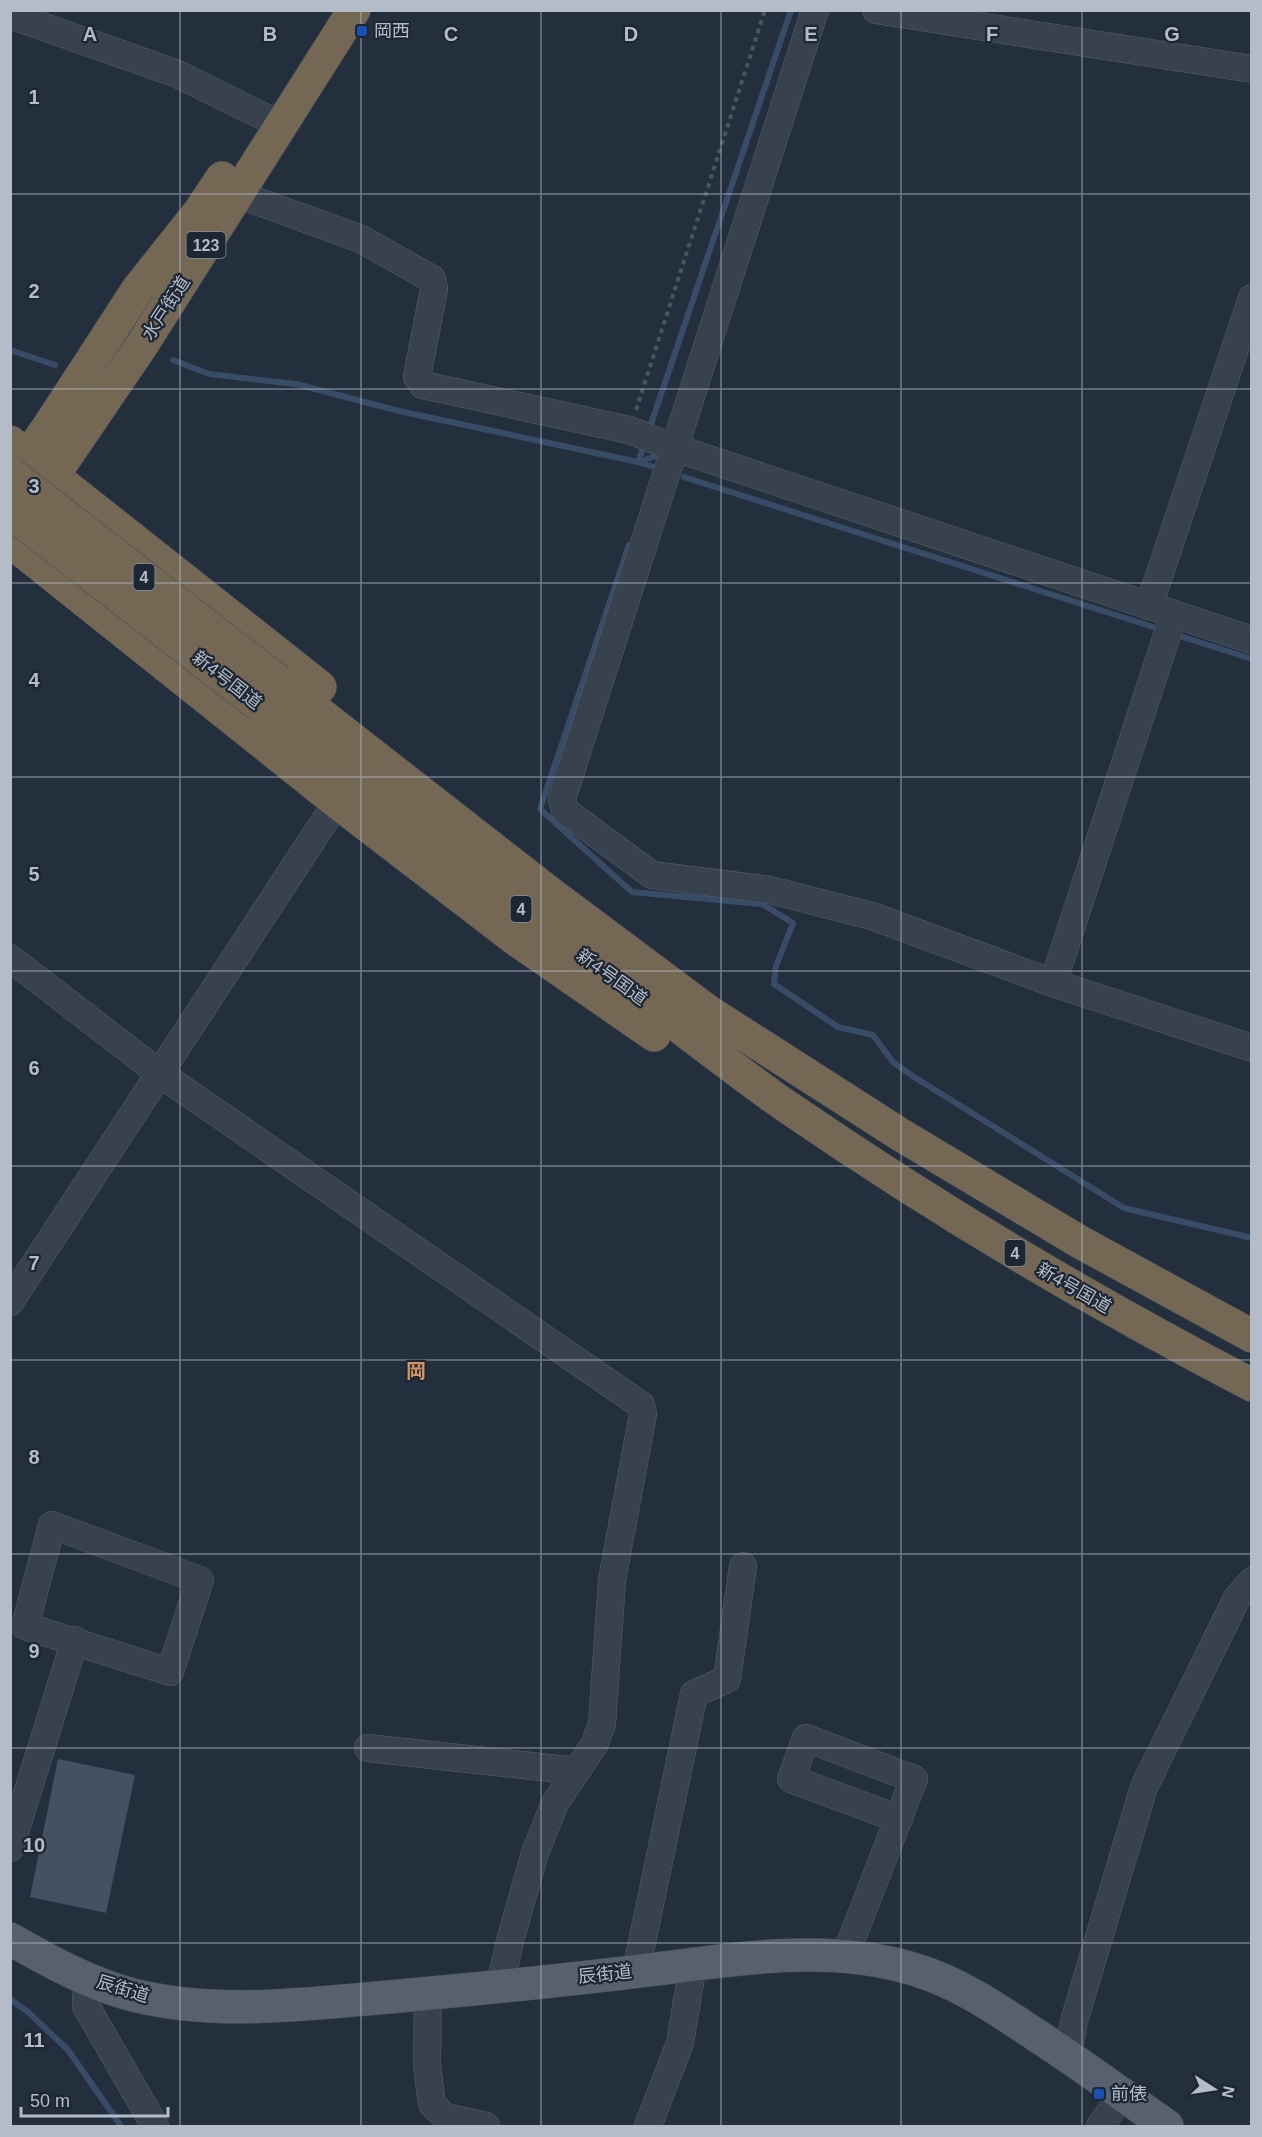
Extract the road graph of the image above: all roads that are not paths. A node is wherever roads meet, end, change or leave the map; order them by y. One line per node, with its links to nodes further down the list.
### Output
1 (331, 10): 7 (highway, 水戸街道 / 123)
2 (354, 10): 7 (highway, 水戸街道 / 123)
3 (815, 10): 10 (street)
4 (876, 10): 6 (street)
5 (10, 15): 7 (street)
6 (1251, 69)
7 (272, 120): 8 (highway, 水戸街道 / 123); 11 (highway, 水戸街道 / 123)
8 (237, 194): 10 (street); 11 (highway, 水戸街道 / 123)
9 (1251, 297): 14 (street)
10 (675, 448): 14 (street); 19 (street)
11 (23, 466): 13 (highway, 水戸街道 / 123); 16 (highway, 新4号国道 / 4, bridge); 22 (highway)
12 (10, 512): 16 (highway, 新4号国道 / 4, bridge)
13 (10, 540): 17 (highway)
14 (1161, 610): 15 (street); 19 (street)
15 (1251, 640)
16 (269, 693): 22 (highway, 新4号国道 / 4); 23 (highway, 新4号国道 / 4)
17 (337, 802): 21 (street); 23 (highway)
18 (10, 958): 21 (street)
19 (1053, 983): 20 (street)
20 (1251, 1048)
21 (159, 1073): 24 (street); 31 (street)
22 (807, 1074): 25 (highway, 新4号国道 / 4)
23 (787, 1107): 26 (highway, 新4号国道 / 4)
24 (10, 1302)
25 (1251, 1336)
26 (1251, 1385)
27 (743, 1566): 37 (street)
28 (1251, 1583): 41 (street)
29 (75, 1640): 29 (street); 33 (street)
30 (368, 1748): 31 (street)
31 (577, 1771): 39 (street)
32 (899, 1819): 35 (street)
33 (10, 1848)
34 (10, 1939): 38 (main road, 辰街道)
35 (845, 1956): 36 (main road, 辰街道); 41 (main road, 辰街道)
36 (693, 1964): 37 (main road, 辰街道); 45 (street)
37 (636, 1971): 39 (main road, 辰街道)
38 (87, 1978): 40 (main road, 辰街道); 43 (street)
39 (500, 1985): 40 (main road, 辰街道)
40 (428, 1993): 44 (street)
41 (1068, 2056): 42 (main road, 辰街道)
42 (1122, 2095): 46 (street); 47 (main road, 辰街道)
43 (155, 2127)
44 (486, 2127)
45 (648, 2127)
46 (1100, 2127)
47 (1167, 2127)

